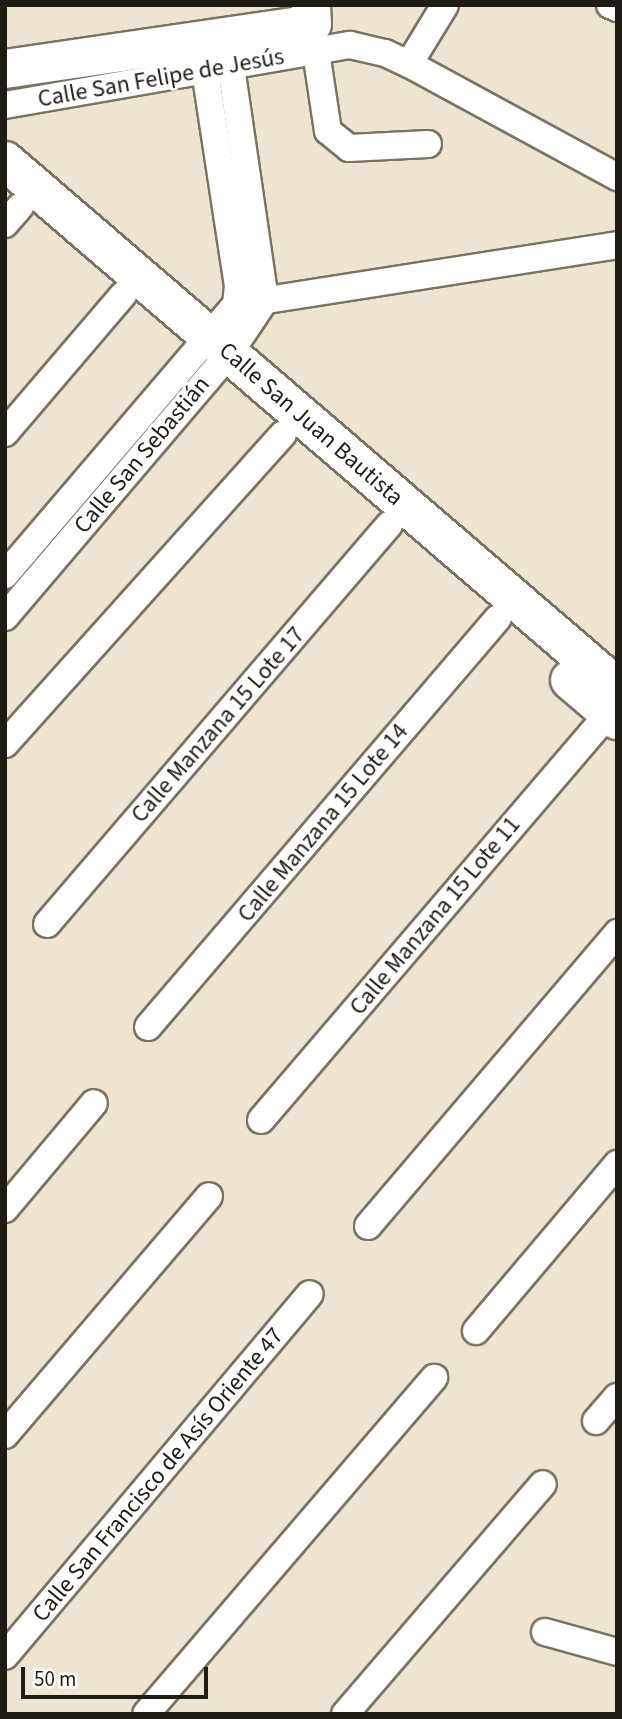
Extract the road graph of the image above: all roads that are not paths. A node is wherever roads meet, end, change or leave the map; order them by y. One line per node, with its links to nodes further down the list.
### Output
1 (445, 5): 6 (street)
2 (610, 5): 3 (street)
3 (617, 8)
4 (313, 26): 5 (main road, Calle San Felipe de Jesús); 6 (street); 9 (street)
5 (215, 55): 7 (main road, Calle San Felipe de Jesús); 8 (street, Calle San Felipe de Jesús); 15 (street); 16 (street)
6 (409, 64): 11 (street)
7 (5, 69)
8 (5, 105)
9 (428, 144)
10 (5, 161): 17 (main road, Calle San Juan Bautista)
11 (617, 177)
12 (10, 209): 14 (main road, Calle San Juan Bautista)
13 (617, 245): 15 (street)
14 (123, 295): 17 (main road, Calle San Juan Bautista); 18 (street)
15 (265, 300): 16 (street); 17 (street, Calle San Sebastián)
16 (236, 305): 17 (street, Calle San Sebastián)
17 (209, 354): 19 (main road, Calle San Juan Bautista); 21 (street, Calle San Sebastián); 22 (street, Calle San Sebastián); 24 (main road, Calle San Juan Bautista)
18 (5, 433)
19 (283, 435): 20 (main road, Calle San Juan Bautista); 25 (street)
20 (389, 525): 23 (main road, Calle San Juan Bautista); 26 (street, Calle Manzana 15 Lote 17)
21 (5, 575)
22 (5, 617)
23 (498, 618): 24 (main road, Calle San Juan Bautista); 28 (street, Calle Manzana 15 Lote 14)
24 (614, 707): 30 (street, Calle Manzana 15 Lote 11)
25 (5, 744)
26 (47, 924)
27 (617, 933): 34 (street)
28 (148, 1027)
29 (94, 1103): 33 (street)
30 (261, 1120)
31 (617, 1164): 36 (street)
32 (209, 1196): 40 (street)
33 (5, 1209)
34 (368, 1226)
35 (310, 1294): 44 (street, Calle San Francisco de Asís Oriente 47)
36 (476, 1331)
37 (434, 1378): 45 (street)
38 (617, 1396): 39 (street)
39 (596, 1422)
40 (5, 1435)
41 (543, 1484): 46 (street)
42 (545, 1632): 43 (street)
43 (617, 1652)
44 (5, 1656)
45 (146, 1714)
46 (345, 1714)

